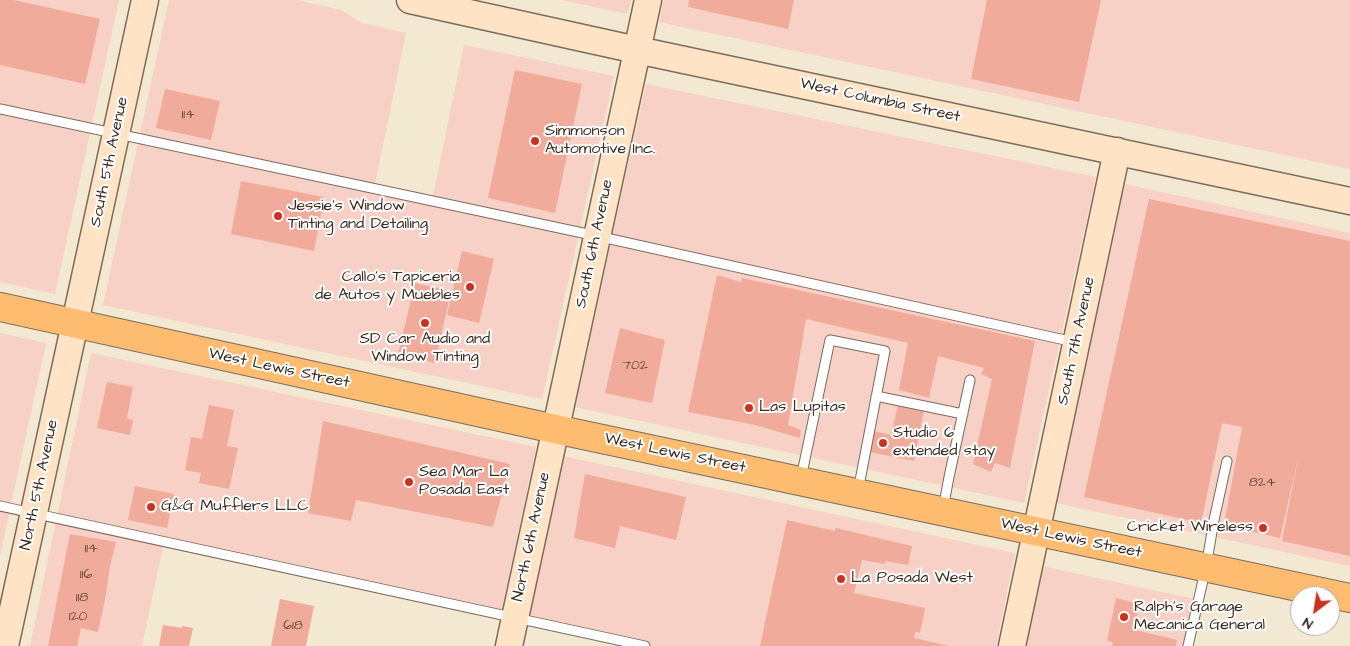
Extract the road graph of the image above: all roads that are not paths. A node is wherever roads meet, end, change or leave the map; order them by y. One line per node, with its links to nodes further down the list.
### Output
1 (145, 0): 6 (street, South 5th Avenue)
2 (410, 0): 4 (street, West Columbia Street)
3 (648, 0): 4 (street, South 6th Avenue)
4 (637, 50): 7 (street, West Columbia Street); 9 (street, South 6th Avenue)
5 (0, 109): 6 (lane)
6 (116, 134): 9 (lane); 11 (street, South 5th Avenue)
7 (1117, 151): 8 (street, West Columbia Street); 12 (street, South 7th Avenue)
8 (1350, 201)
9 (597, 236): 12 (lane); 16 (street, South 6th Avenue)
10 (0, 307): 11 (main road, West Lewis Street)
11 (75, 324): 16 (main road, West Lewis Street); 22 (street, North 5th Avenue)
12 (1077, 342): 23 (street, South 7th Avenue)
13 (970, 380): 15 (lane)
14 (876, 396): 15 (lane); 18 (lane); 19 (lane)
15 (963, 414): 21 (lane)
16 (555, 429): 18 (main road, West Lewis Street); 26 (street, North 6th Avenue)
17 (1227, 461): 24 (lane)
18 (800, 481): 19 (main road, West Lewis Street)
19 (858, 493): 21 (main road, West Lewis Street)
20 (0, 506): 22 (lane)
21 (943, 512): 23 (main road, West Lewis Street)
22 (34, 513): 26 (lane); 27 (street, North 5th Avenue)
23 (1038, 531): 24 (main road, West Lewis Street); 30 (street, South 7th Avenue)
24 (1206, 567): 25 (main road, West Lewis Street); 31 (lane)
25 (1350, 598)
26 (515, 618): 28 (street, North 6th Avenue); 29 (lane)
27 (5, 646)
28 (509, 646)
29 (646, 646)
30 (1012, 646)
31 (1188, 646)

